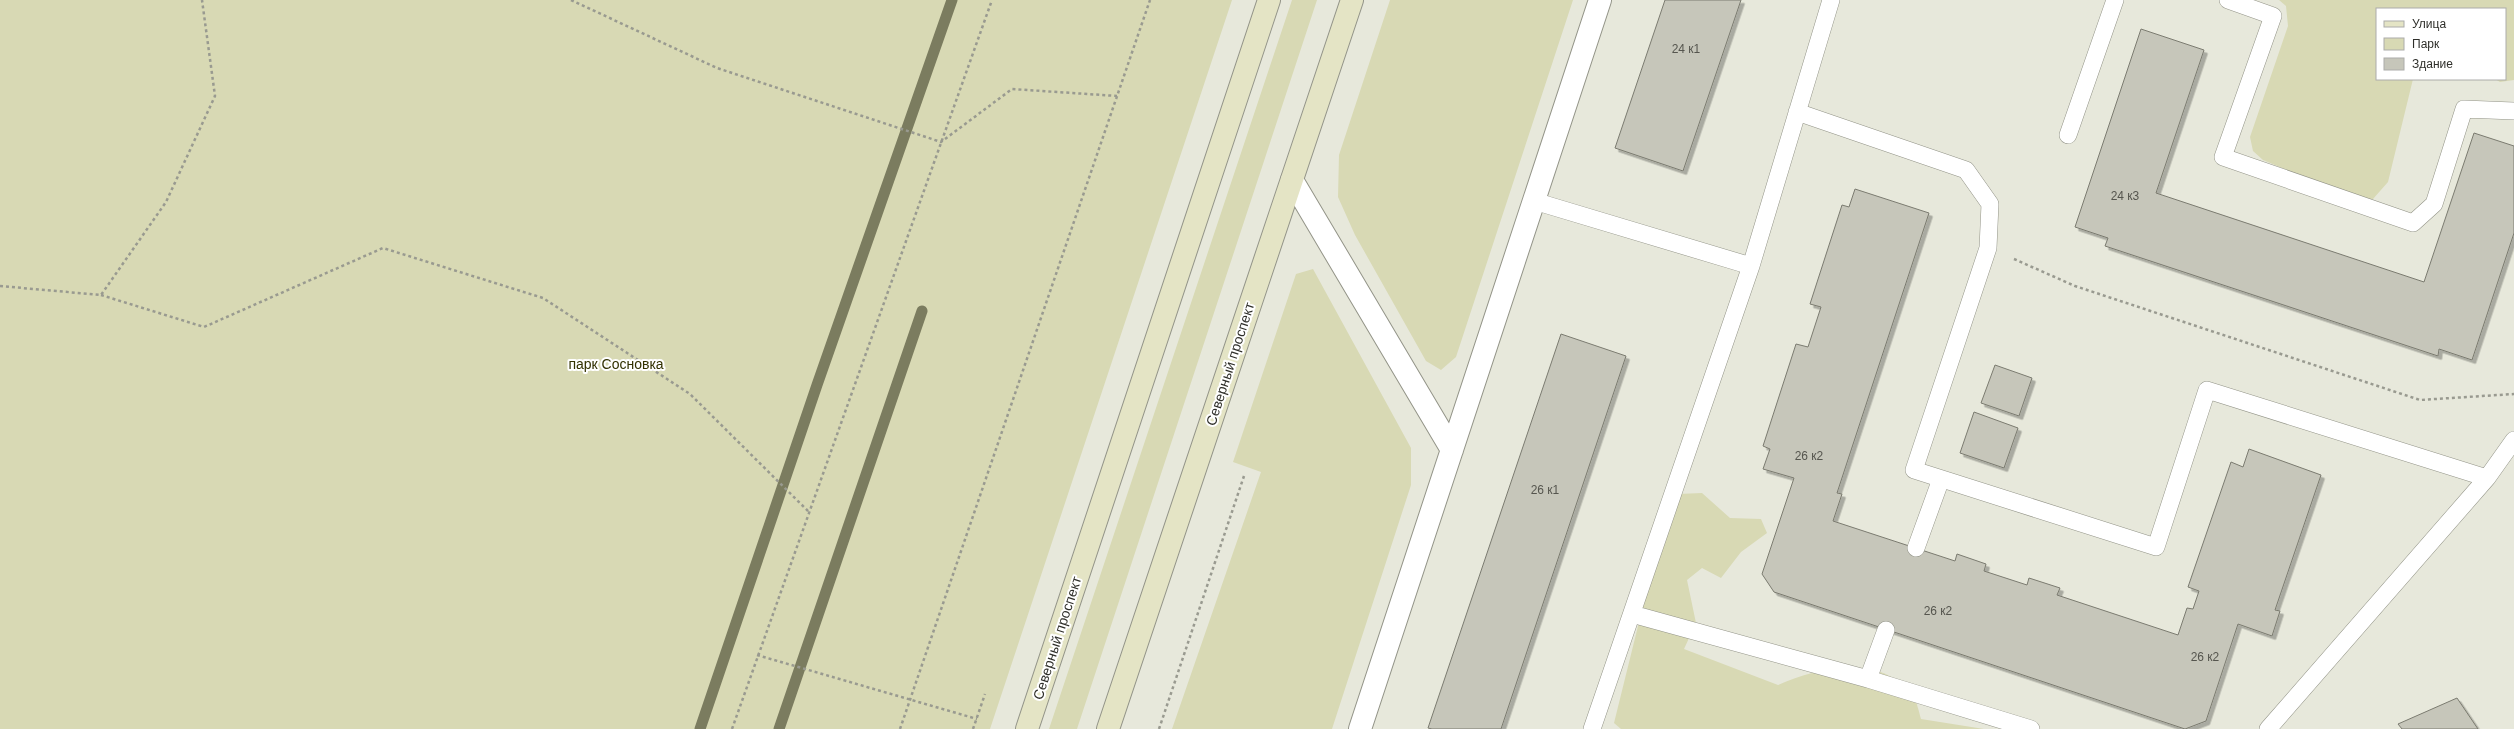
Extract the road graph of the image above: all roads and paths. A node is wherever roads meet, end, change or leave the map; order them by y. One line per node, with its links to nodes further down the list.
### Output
1 (202, 0): 21 (path)
2 (571, 0): 15 (path)
3 (992, 0): 15 (path)
4 (1150, 0): 11 (path)
5 (1269, 0): 40 (main road, Северный проспект)
6 (1352, 0): 16 (main road, Северный проспект)
7 (1600, 0): 17 (street)
8 (1831, 0): 13 (lane)
9 (2116, 0): 14 (lane)
10 (2228, 0): 12 (lane)
11 (1117, 96): 15 (path); 35 (path)
12 (2514, 111)
13 (1797, 112): 18 (lane); 19 (lane)
14 (2068, 135)
15 (941, 142): 28 (path)
16 (1292, 180): 24 (street); 41 (main road, Северный проспект)
17 (1534, 201): 19 (lane); 24 (street)
18 (1988, 248): 22 (path); 27 (lane)
19 (1751, 266): 30 (lane)
20 (0, 286): 21 (path)
21 (101, 296): 28 (path)
22 (2514, 394)
23 (2514, 440): 26 (lane)
24 (1452, 450): 43 (street)
25 (1244, 476): 42 (path)
26 (2487, 478): 27 (lane); 46 (lane)
27 (1942, 479): 29 (lane)
28 (809, 512): 32 (path)
29 (1916, 548)
30 (1632, 614): 33 (lane); 44 (lane)
31 (1886, 630): 33 (lane)
32 (757, 655): 35 (path); 37 (path)
33 (1868, 679): 45 (lane)
34 (985, 694): 36 (path)
35 (910, 700): 36 (path); 38 (path)
36 (977, 719): 39 (path)
37 (732, 729)
38 (900, 729)
39 (973, 729)
40 (1027, 729)
41 (1108, 729)
42 (1159, 729)
43 (1360, 729)
44 (1592, 729)
45 (2030, 729)
46 (2268, 729)

